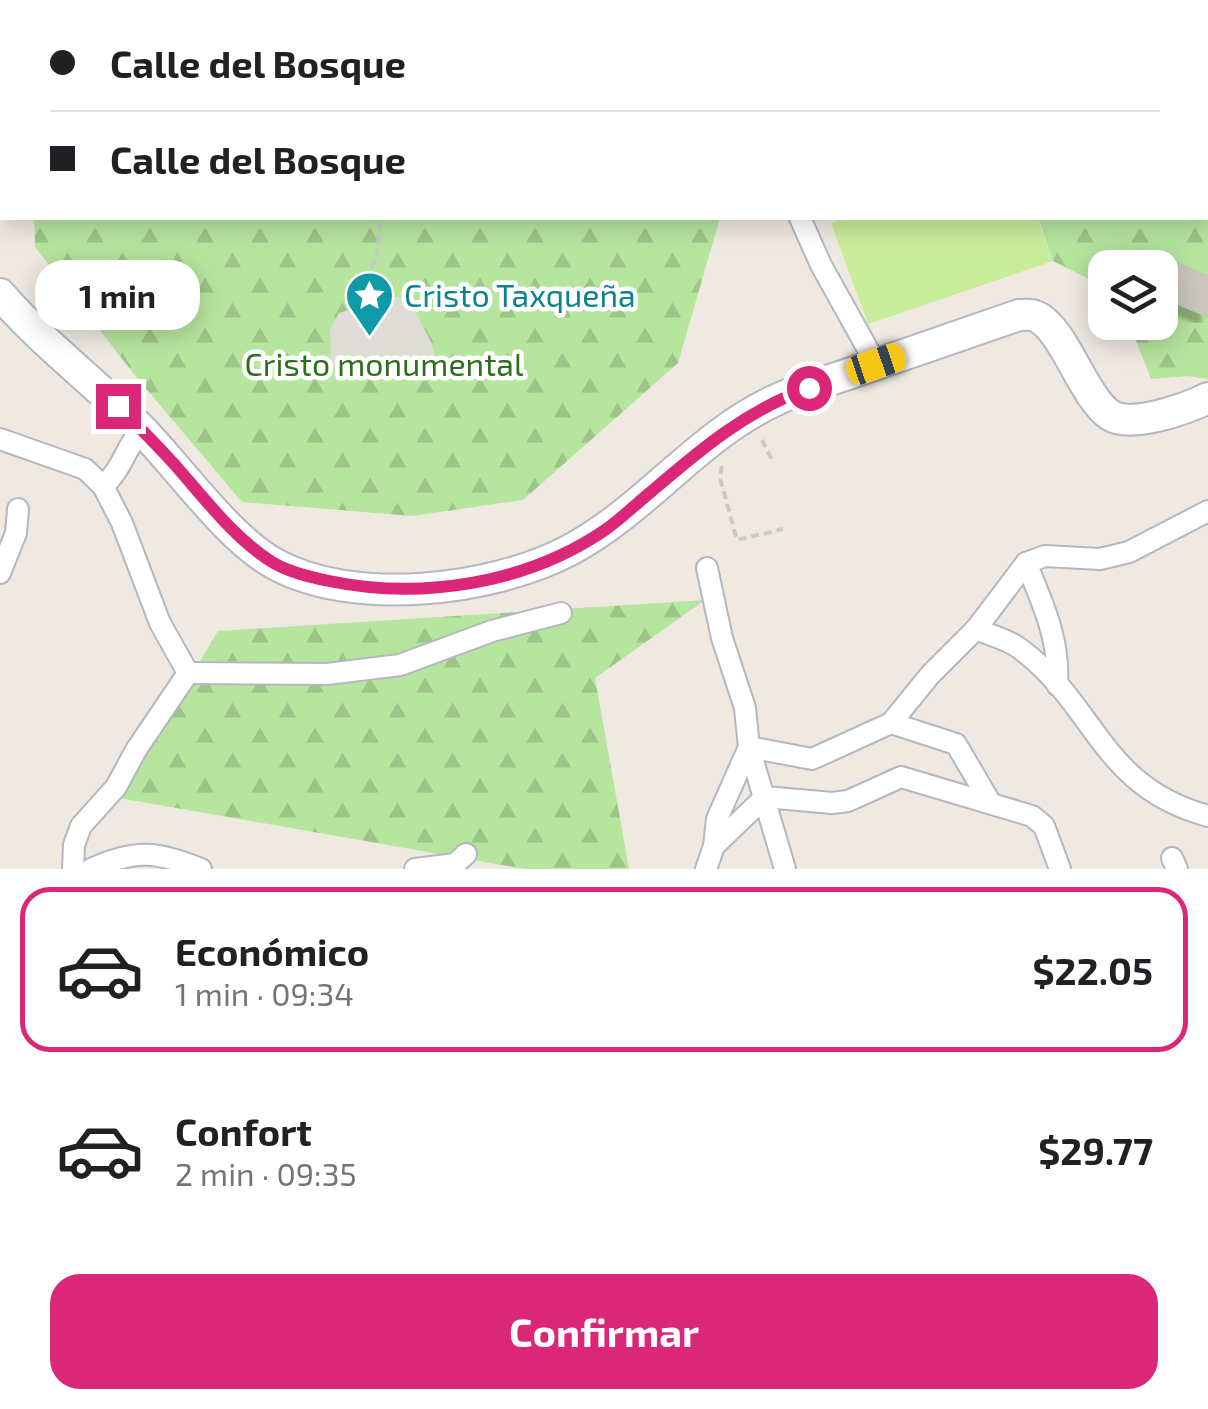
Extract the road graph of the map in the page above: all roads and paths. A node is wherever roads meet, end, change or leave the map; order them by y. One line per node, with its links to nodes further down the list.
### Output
1 (380, 220): 4 (path)
2 (801, 220): 5 (street)
3 (0, 294): 7 (street)
4 (358, 304)
5 (876, 364): 6 (street); 9 (street)
6 (1208, 398)
7 (142, 430): 9 (street); 12 (street)
8 (760, 435): 11 (path)
9 (714, 438): 15 (path)
10 (0, 439): 12 (street)
11 (773, 462)
12 (103, 486): 21 (street)
13 (18, 509): 18 (street)
14 (1208, 511): 16 (street)
15 (784, 529)
16 (1026, 563): 20 (street); 22 (street)
17 (707, 568): 24 (street)
18 (0, 573)
19 (561, 613): 21 (street)
20 (976, 629): 22 (street); 23 (street)
21 (188, 674): 30 (street)
22 (1058, 684): 27 (street)
23 (891, 723): 24 (street); 26 (street)
24 (749, 748): 25 (street); 28 (street)
25 (765, 797): 26 (street); 28 (street); 35 (street)
26 (990, 802): 36 (street)
27 (1208, 816)
28 (714, 846): 34 (street)
29 (466, 854): 33 (street)
30 (73, 869)
31 (91, 869): 32 (street)
32 (201, 869)
33 (415, 869)
34 (706, 869)
35 (785, 869)
36 (1060, 869)

